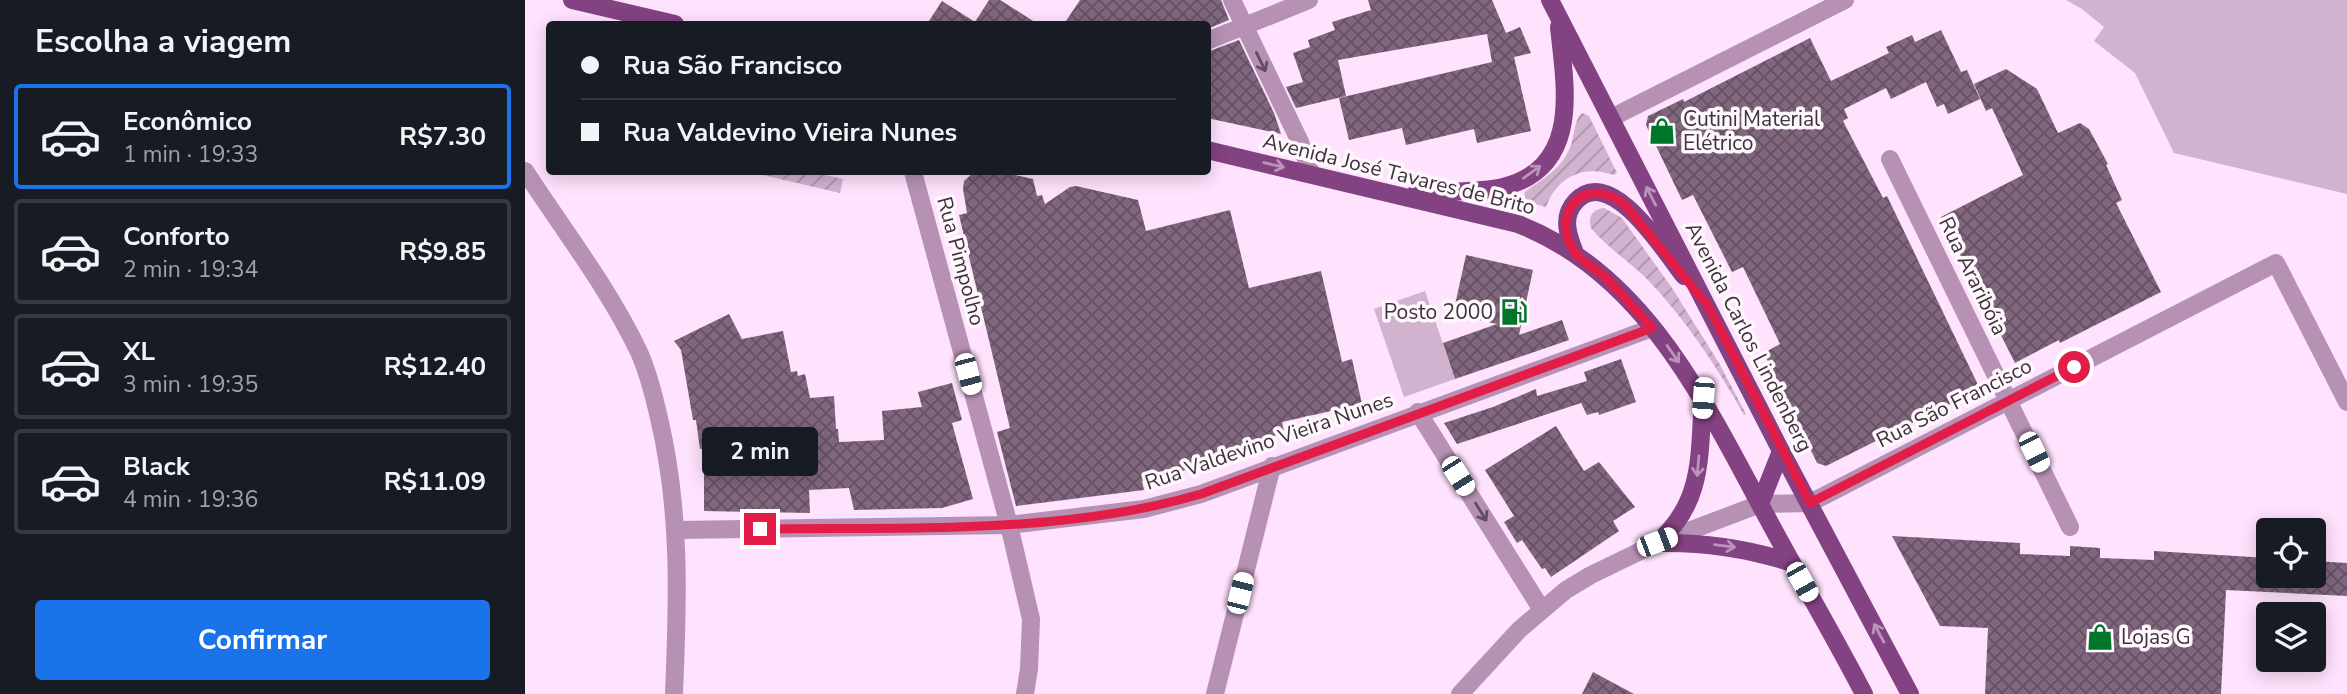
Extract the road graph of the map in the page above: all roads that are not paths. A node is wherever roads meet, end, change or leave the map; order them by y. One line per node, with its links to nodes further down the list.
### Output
1 (572, 0): 7 (main road)
2 (1232, 0): 8 (street)
3 (1309, 0): 8 (street)
4 (1549, 0): 6 (main road, Avenida Carlos Lindenberg)
5 (1845, 0): 10 (street)
6 (1558, 16): 10 (main road, Avenida Carlos Lindenberg); 16 (main road, one-way to 6)
7 (662, 21)
8 (1244, 26): 9 (street); 14 (street, one-way to 14)
9 (1211, 39)
10 (1611, 118): 18 (main road, Avenida Carlos Lindenberg, one-way to 10)
11 (1211, 151): 14 (main road, Avenida José Tavares de Brito, one-way to 14)
12 (1890, 159): 21 (street, Rua Araribóia)
13 (525, 171): 30 (street)
14 (1311, 174): 16 (main road, Avenida José Tavares de Brito)
15 (914, 175): 28 (street, Rua Pimpolho)
16 (1394, 194): 17 (main road, Avenida José Tavares de Brito)
17 (1575, 253): 18 (main road); 19 (main road)
18 (1708, 306): 24 (main road, Avenida Carlos Lindenberg)
19 (1652, 328): 20 (main road, one-way to 20); 23 (street, Rua Valdevino Vieira Nunes)
20 (1703, 398): 27 (main road); 31 (main road, one-way to 31)
21 (2009, 401): 22 (street, Rua São Francisco); 26 (street, Rua São Francisco); 29 (street, Rua Araribóia)
22 (2347, 402)
23 (1418, 412): 25 (street, Rua Valdevino Vieira Nunes); 33 (street, one-way to 33)
24 (1781, 451): 26 (main road, Avenida Carlos Lindenberg); 27 (main road)
25 (1272, 466): 28 (street, Rua Valdevino Vieira Nunes); 36 (street)
26 (1810, 503): 27 (street, Rua São Francisco); 39 (main road, Avenida Carlos Lindenberg, one-way to 26)
27 (1760, 504): 31 (street, Rua São Francisco); 32 (main road)
28 (1009, 525): 30 (street, Rua Valdevino Vieira Nunes); 35 (street, Rua Pimpolho)
29 (2070, 527)
30 (677, 530): 34 (street)
31 (1657, 542): 32 (main road, one-way to 32); 33 (street, Rua São Francisco)
32 (1792, 564): 38 (main road)
33 (1542, 610): 37 (street, Rua São Francisco)
34 (674, 694)
35 (1025, 694)
36 (1215, 694)
37 (1459, 694)
38 (1864, 694)
39 (1910, 694)

